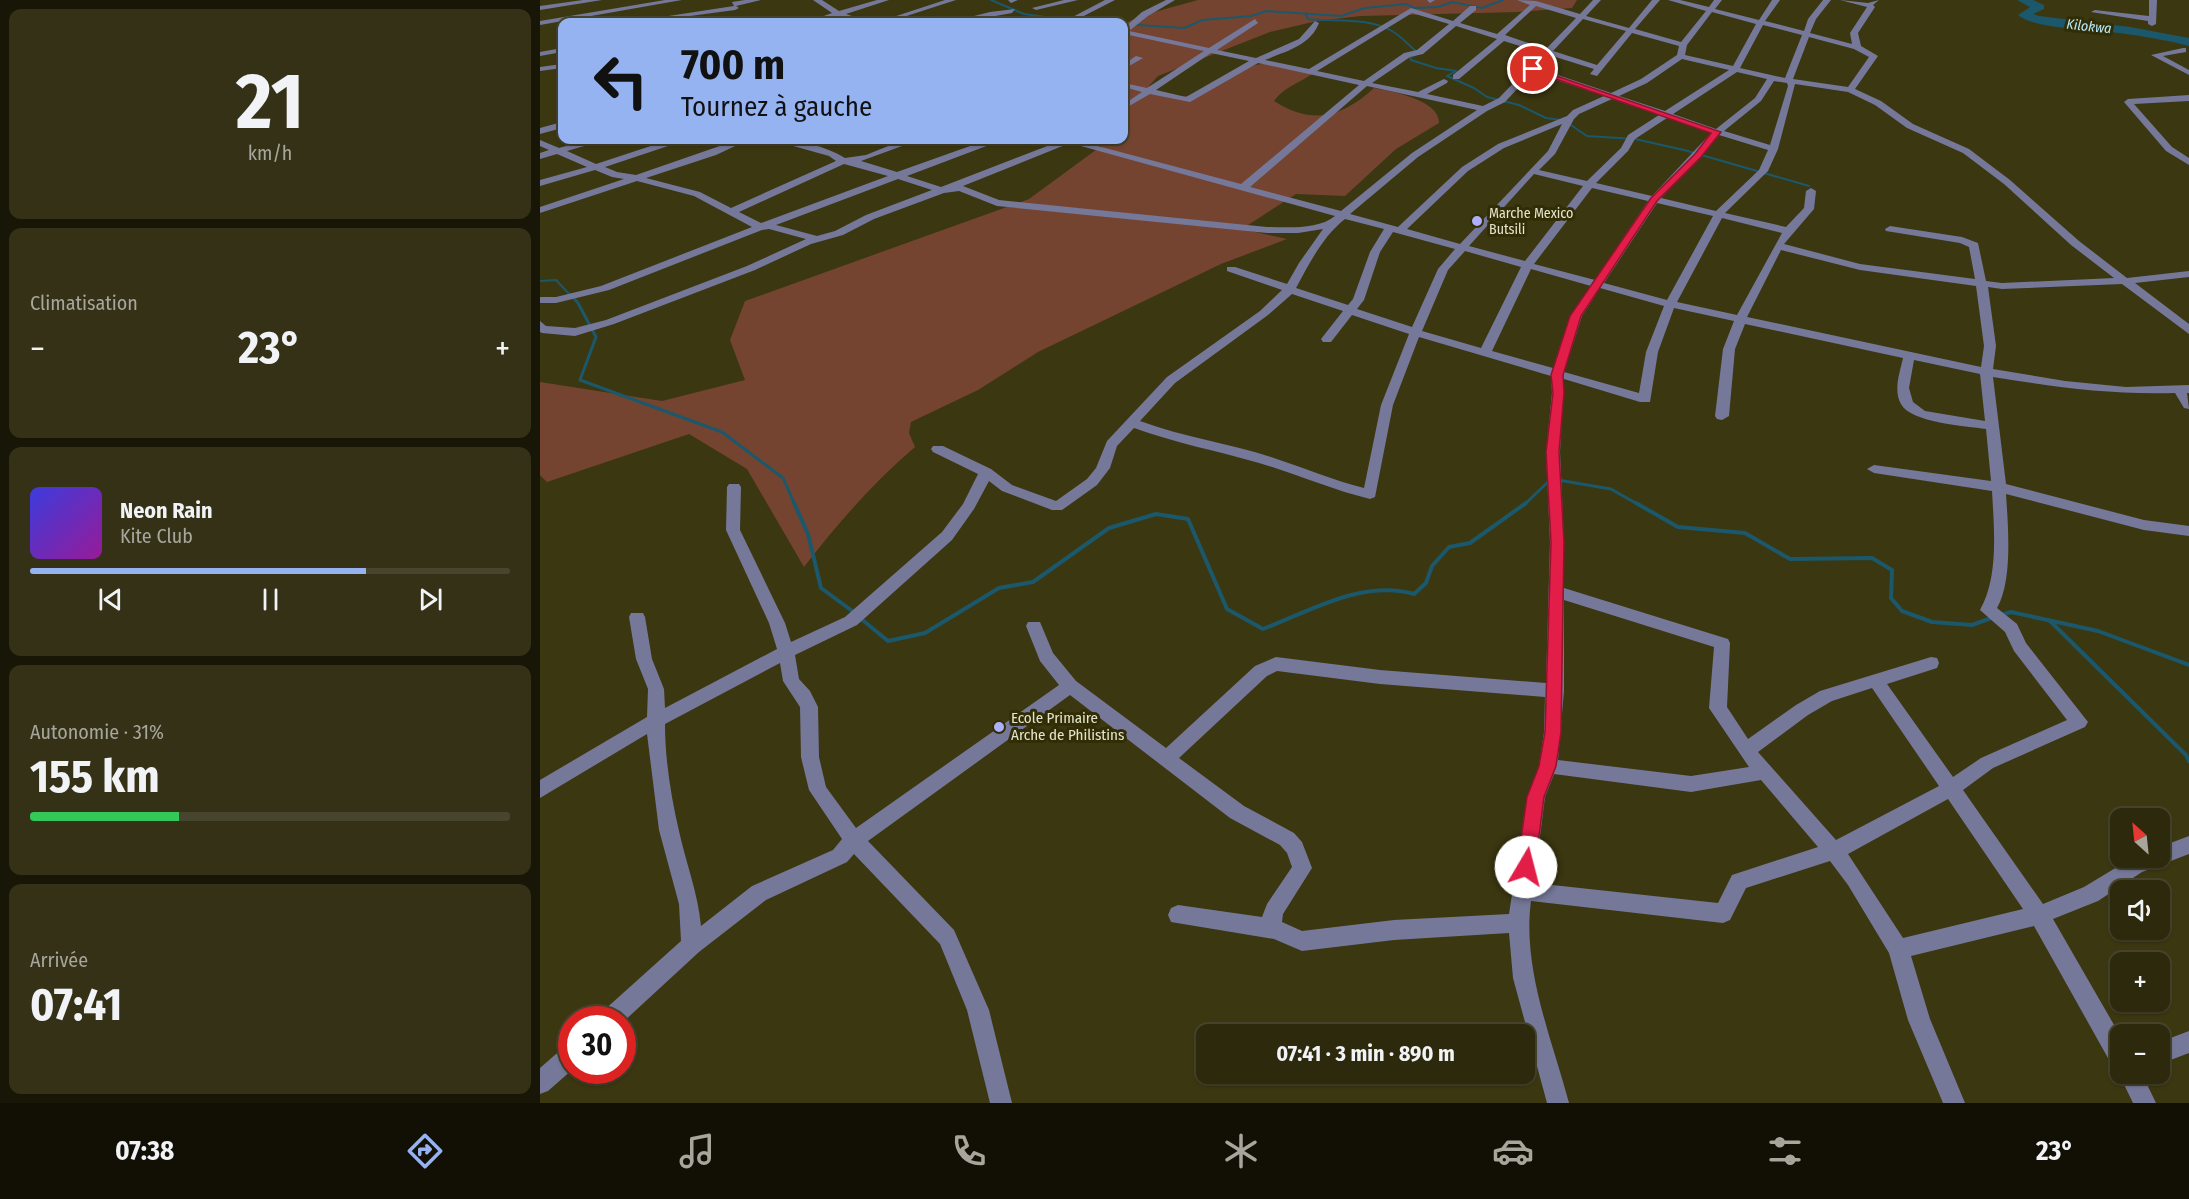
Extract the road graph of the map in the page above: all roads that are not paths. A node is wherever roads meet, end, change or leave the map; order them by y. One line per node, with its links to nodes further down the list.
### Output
1 (598, 0): 24 (street)
2 (619, 0): 27 (street)
3 (678, 0): 27 (street)
4 (757, 0): 23 (street)
5 (817, 0): 30 (street)
6 (885, 0): 30 (street)
7 (952, 0): 37 (street)
8 (1074, 0): 25 (street)
9 (1111, 0): 39 (street)
10 (1171, 0): 46 (street)
11 (1521, 0): 22 (street)
12 (1598, 0): 31 (street)
13 (1656, 0): 48 (street)
14 (1672, 0): 28 (street)
15 (1718, 0): 28 (street)
16 (1776, 0): 45 (street)
17 (1826, 0): 49 (street)
18 (1844, 0): 21 (street)
19 (2095, 0): 20 (street)
20 (2153, 0)
21 (1872, 2): 52 (street)
22 (1536, 3): 31 (street); 50 (street)
23 (734, 7): 34 (street)
24 (540, 8)
25 (1036, 8)
26 (1473, 8): 44 (street)
27 (617, 9): 32 (street); 33 (street)
28 (1709, 10): 45 (street); 51 (street)
29 (1012, 11): 38 (street)
30 (838, 14): 35 (street); 36 (street)
31 (1581, 16): 48 (street); 56 (street)
32 (568, 18)
33 (613, 18)
34 (660, 18)
35 (824, 18)
36 (852, 18)
37 (895, 18)
38 (972, 18)
39 (1075, 18)
40 (558, 20): 42 (street)
41 (1255, 21): 53 (street)
42 (540, 23)
43 (1316, 23): 60 (street)
44 (1457, 23): 50 (street); 67 (street); 73 (street)
45 (1760, 23): 49 (street); 66 (street)
46 (1128, 27)
47 (1128, 28): 53 (street)
48 (1631, 30): 51 (street); 63 (street)
49 (1806, 36): 52 (street); 72 (street)
50 (1502, 37): 56 (street); 69 (street)
51 (1683, 45): 58 (street)
52 (1857, 47): 76 (street)
53 (1212, 50): 60 (street); 77 (street)
54 (2183, 50): 68 (street)
55 (558, 51): 57 (street)
56 (1549, 51): 63 (street); 65 (street)
57 (540, 54)
58 (1681, 56): 66 (street); 79 (street)
59 (1139, 58): 61 (street)
60 (1257, 60): 67 (street); 77 (street)
61 (1128, 65)
62 (558, 67): 64 (street)
63 (1599, 68): 75 (street)
64 (540, 69)
65 (1533, 69): 75 (street); 82 (street)
66 (1735, 70): 70 (street); 83 (street)
67 (1311, 71): 73 (street)
68 (2189, 73)
69 (1456, 77)
70 (1772, 78): 72 (street); 87 (street)
71 (1444, 81): 78 (street)
72 (1790, 82): 76 (street); 97 (street)
73 (1366, 83): 78 (street); 108 (street)
74 (1128, 86): 77 (street)
75 (1585, 86): 79 (street)
76 (1850, 90): 127 (street)
77 (1149, 92): 81 (street)
78 (1420, 95): 82 (street)
79 (1615, 96): 83 (street); 84 (street)
80 (2189, 98): 101 (street)
81 (1128, 105)
82 (1484, 109): 115 (street)
83 (1665, 114): 87 (street); 107 (street)
84 (1570, 118): 103 (street); 119 (street)
85 (558, 126): 86 (street)
86 (540, 131)
87 (1717, 132): 97 (street); 111 (street)
88 (540, 143): 98 (street)
89 (582, 144): 98 (street)
90 (665, 144): 102 (street)
91 (734, 144): 105 (street)
92 (796, 144): 100 (street)
93 (900, 144): 100 (street)
94 (983, 144): 104 (street)
95 (1060, 144): 109 (street)
96 (1084, 144): 108 (street)
97 (1773, 149): 114 (street)
98 (558, 151): 99 (street); 102 (street)
99 (540, 156)
100 (843, 161): 104 (street); 113 (street)
101 (2189, 162)
102 (596, 167): 105 (street); 106 (street)
103 (1532, 171): 107 (street); 123 (street)
104 (897, 176): 109 (street); 117 (street)
105 (633, 178): 112 (street); 113 (street)
106 (540, 183)
107 (1589, 184): 111 (street); 124 (street)
108 (1244, 187): 115 (street)
109 (941, 190): 116 (street); 121 (street)
110 (1811, 191): 120 (street)
111 (1654, 200): 114 (street); 128 (street)
112 (540, 210)
113 (730, 212): 117 (street)
114 (1719, 214): 120 (street); 132 (street)
115 (1345, 215): 116 (street); 119 (street)
116 (1332, 224): 130 (street)
117 (760, 228): 121 (street); 131 (street)
118 (1890, 229): 129 (street)
119 (1394, 230): 123 (street); 133 (street)
120 (1788, 231): 122 (street)
121 (817, 239): 135 (street)
122 (1778, 246): 129 (street); 134 (street)
123 (1461, 247): 124 (street); 137 (street)
124 (1528, 264): 128 (street); 139 (street)
125 (1231, 269): 130 (street)
126 (2189, 274): 127 (street)
127 (2126, 282): 129 (street); 136 (street)
128 (1599, 284): 132 (street); 142 (street)
129 (1982, 285): 141 (street)
130 (1290, 290): 133 (street); 146 (street)
131 (540, 300)
132 (1670, 304): 134 (street); 142 (street)
133 (1352, 311): 137 (street); 138 (street)
134 (1740, 320): 140 (street); 145 (street)
135 (540, 325)
136 (2189, 330)
137 (1417, 333): 139 (street); 146 (street)
138 (1327, 339)
139 (1485, 352): 142 (street)
140 (1909, 356): 141 (street); 147 (street)
141 (1986, 372): 143 (street); 147 (street)
142 (1557, 375): 154 (street)
143 (2183, 389): 144 (street)
144 (2189, 405)
145 (1722, 417)
146 (1132, 423): 150 (street)
147 (1992, 426): 152 (street)
148 (938, 449): 150 (street)
149 (1874, 469): 152 (street)
150 (986, 472): 157 (street)
151 (734, 487): 157 (street)
152 (1999, 487): 153 (street); 167 (street)
153 (2189, 531)
154 (1557, 592): 161 (street); 163 (street)
155 (637, 617): 162 (street)
156 (1034, 626): 160 (street)
157 (786, 652): 162 (street); 169 (street)
158 (1931, 663): 159 (street)
159 (1875, 680): 163 (street); 167 (street)
160 (1070, 686): 164 (street); 169 (street)
161 (1555, 691): 164 (street); 165 (street)
162 (654, 723): 168 (street); 179 (street)
163 (1746, 751): 166 (street)
164 (1166, 759): 178 (street)
165 (1548, 766): 166 (street); 174 (street)
166 (1764, 772): 171 (street)
167 (1950, 789): 171 (street); 176 (street)
168 (540, 790)
169 (854, 840): 179 (street); 188 (street)
170 (2189, 845): 172 (street)
171 (1834, 851): 174 (street); 180 (street)
172 (2170, 852)
173 (2132, 868): 176 (street)
174 (1523, 891): 177 (street)
175 (1178, 915): 178 (street)
176 (2039, 915): 180 (street); 182 (street)
177 (1518, 923): 178 (street); 189 (street)
178 (1275, 929)
179 (692, 945): 181 (street)
180 (1898, 949): 190 (street)
181 (625, 1006)
182 (2110, 1040)
183 (2189, 1042): 184 (street)
184 (2170, 1049)
185 (558, 1067): 186 (street)
186 (540, 1083)
187 (2135, 1084): 191 (street)
188 (1001, 1103)
189 (1558, 1103)
190 (1954, 1103)
191 (2145, 1103)

